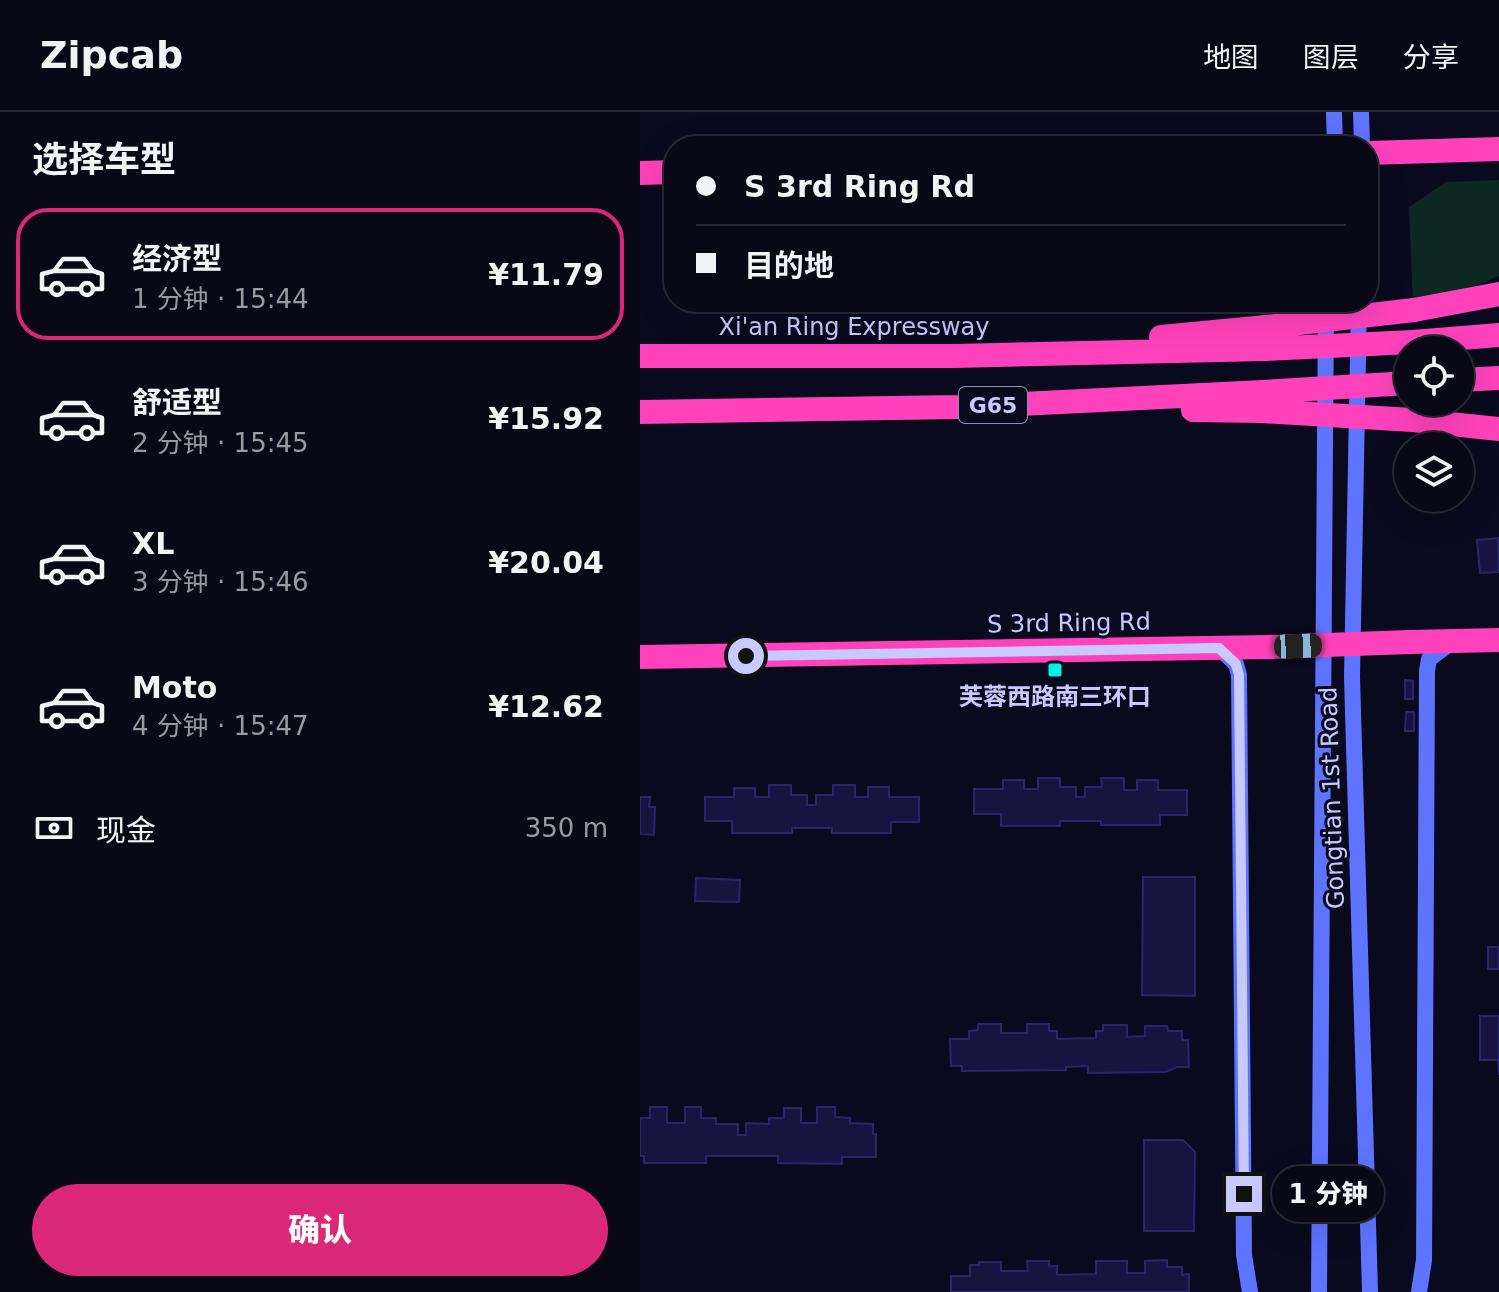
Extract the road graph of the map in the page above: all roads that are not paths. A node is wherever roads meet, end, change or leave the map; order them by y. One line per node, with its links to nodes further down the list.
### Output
1 (1334, 112): 3 (main road)
2 (1361, 112): 4 (main road)
3 (1335, 136)
4 (1362, 136)
5 (1499, 149): 6 (highway)
6 (1378, 153)
7 (664, 172): 8 (highway)
8 (640, 173)
9 (1499, 294): 13 (highway, bridge)
10 (1326, 312): 26 (main road, Gongtian 1st Road)
11 (1359, 312): 27 (main road, Gongtian 1st Road)
12 (1499, 335): 13 (highway, Xi'an Ring Expressway / G65, bridge)
13 (1265, 338): 14 (highway, Xi'an Ring Expressway / G65)
14 (640, 356)
15 (1499, 378): 16 (highway)
16 (1474, 379)
17 (1394, 385): 18 (highway, G65, bridge)
18 (1262, 401): 19 (highway, G65); 20 (highway, bridge)
19 (640, 412)
20 (1499, 429)
21 (1499, 640): 22 (highway, S 3rd Ring Rd)
22 (1453, 642): 23 (highway, S 3rd Ring Rd, bridge); 28 (main road)
23 (1219, 648): 24 (highway, S 3rd Ring Rd); 25 (main road)
24 (640, 657)
25 (1250, 1292)
26 (1319, 1292)
27 (1370, 1292)
28 (1419, 1292)

